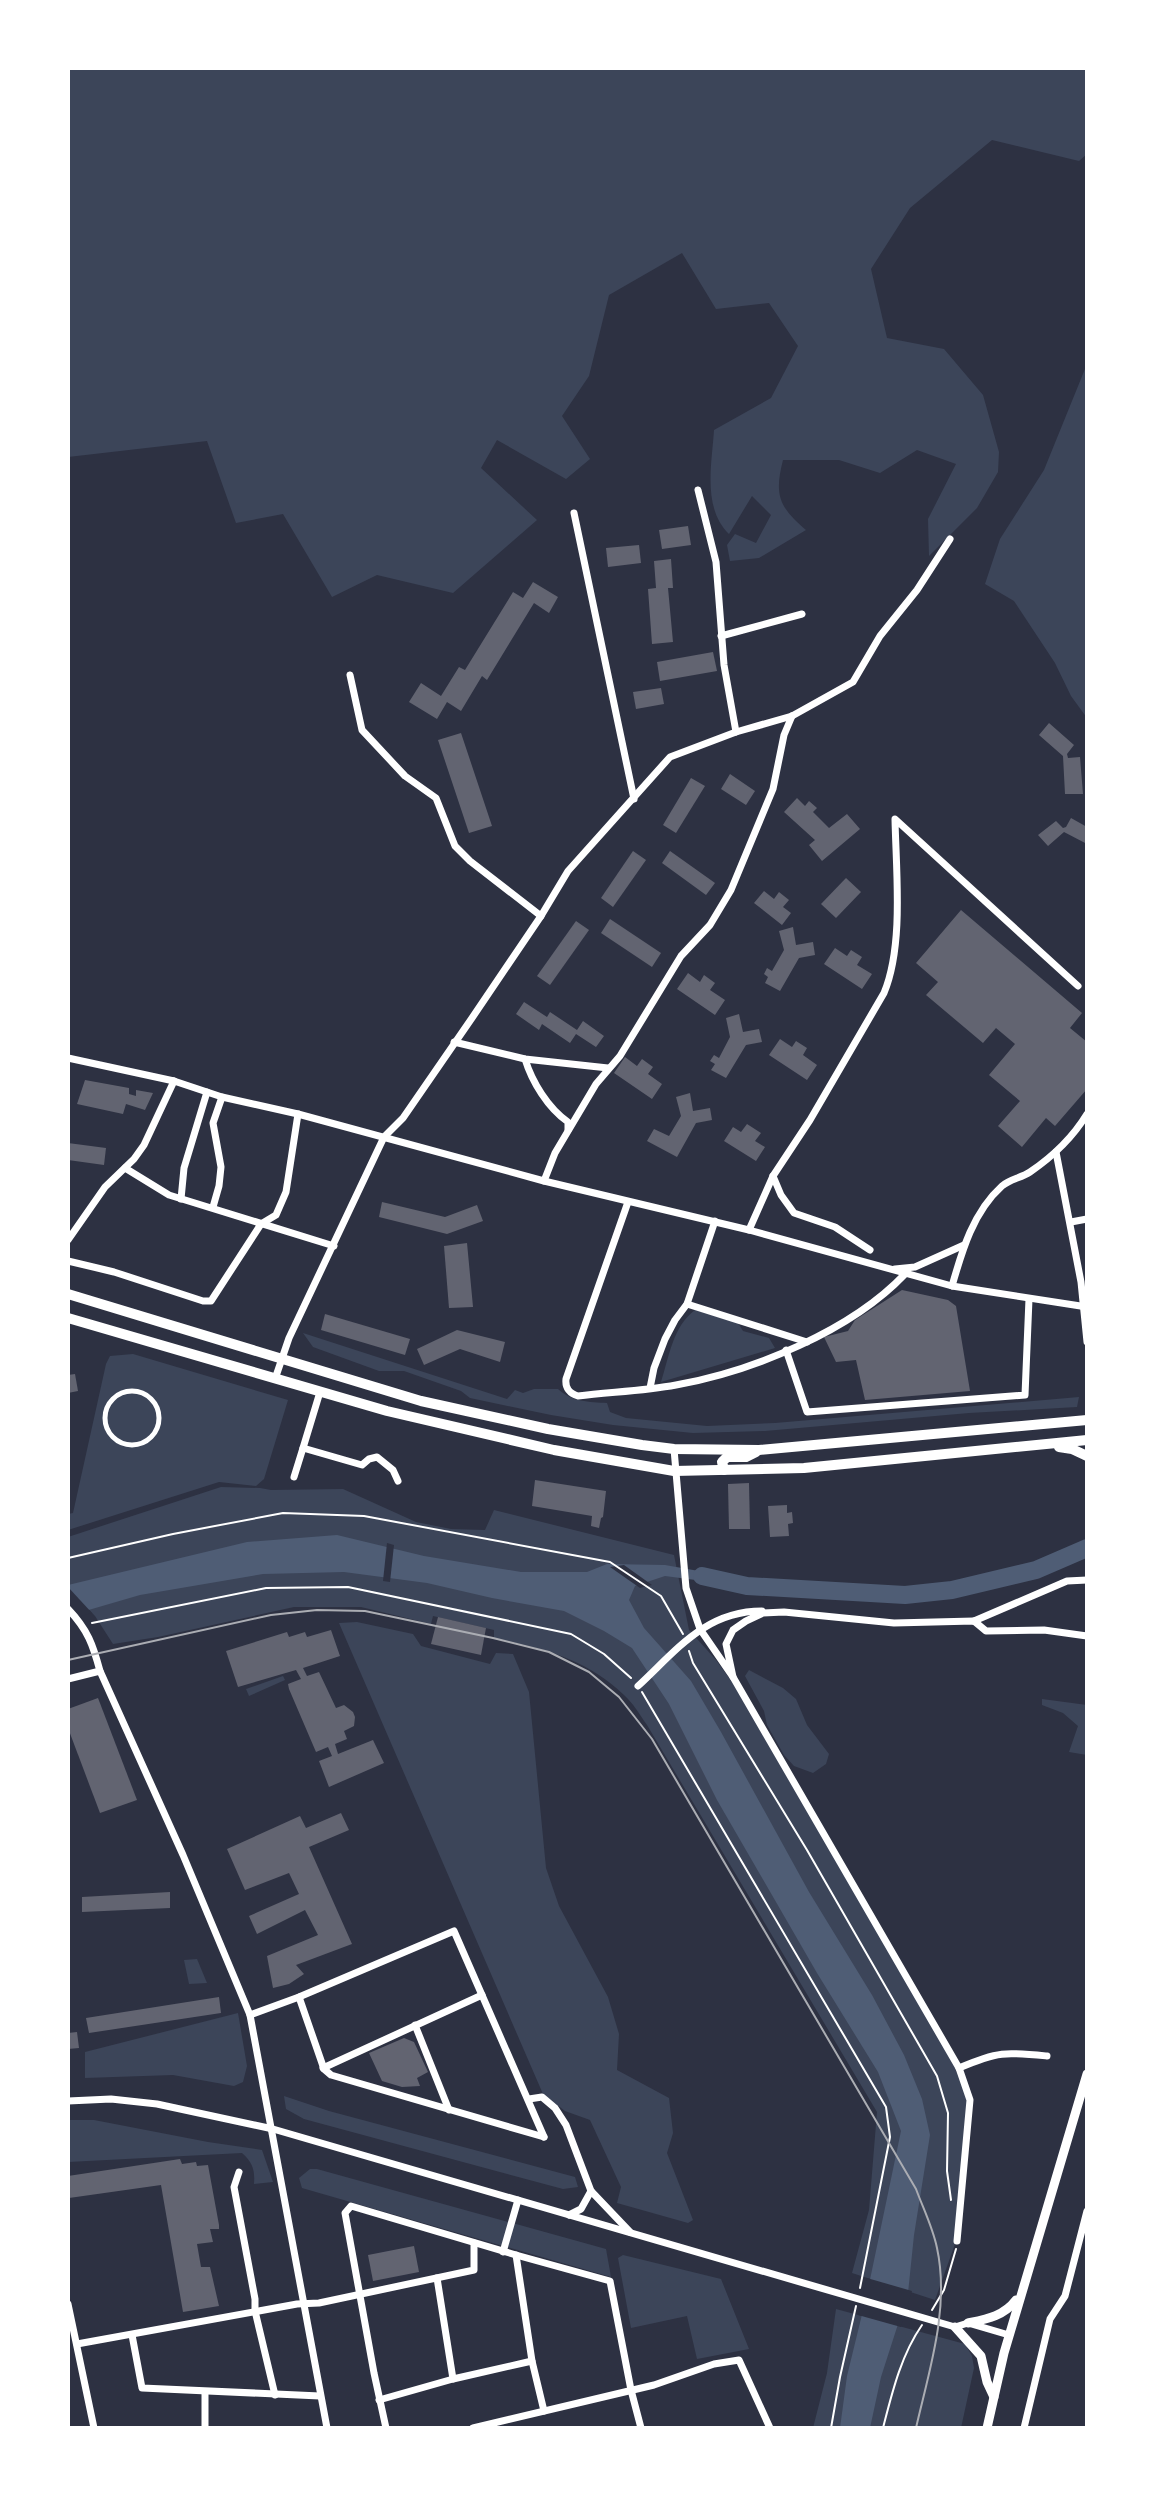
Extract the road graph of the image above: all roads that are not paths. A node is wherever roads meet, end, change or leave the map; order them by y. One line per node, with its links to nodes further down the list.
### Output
1 (698, 490): 5 (street)
2 (574, 513): 9 (street)
3 (950, 539): 7 (street)
4 (802, 614): 5 (street)
5 (721, 636): 8 (street)
6 (350, 675): 10 (street)
7 (792, 716): 8 (street); 15 (street)
8 (736, 732): 9 (street)
9 (634, 799): 10 (street)
10 (541, 916): 12 (street)
11 (1078, 986): 25 (street)
12 (454, 1042): 14 (street); 22 (street)
13 (68, 1058): 16 (street)
14 (525, 1059): 15 (street); 21 (street)
15 (608, 1068): 21 (street)
16 (174, 1081): 17 (street); 24 (street)
17 (207, 1092): 18 (street); 27 (street)
18 (222, 1097): 19 (street); 29 (street)
19 (298, 1114): 22 (street); 33 (street)
20 (1087, 1114): 23 (street)
21 (568, 1132): 26 (street)
22 (384, 1137): 26 (street); 37 (street)
23 (1056, 1152): 32 (street); 36 (street)
24 (125, 1168): 27 (street); 35 (street)
25 (773, 1176): 34 (street); 38 (street)
26 (544, 1181): 28 (street)
27 (181, 1199): 29 (street)
28 (628, 1202): 31 (street); 53 (street)
29 (213, 1207): 33 (street)
30 (1087, 1219): 32 (street)
31 (715, 1221): 34 (street); 45 (street)
32 (1071, 1222): 46 (street)
33 (261, 1224): 37 (street); 39 (street)
34 (749, 1230): 40 (street)
35 (68, 1240)
36 (964, 1245): 40 (street); 42 (street)
37 (334, 1246): 51 (street)
38 (870, 1250)
39 (68, 1261)
40 (889, 1269): 41 (street)
41 (905, 1274): 42 (street); 48 (street)
42 (952, 1286): 44 (street)
43 (68, 1294): 51 (main road)
44 (1029, 1299): 46 (street); 50 (street)
45 (687, 1304): 48 (street); 53 (street)
46 (1085, 1307): 49 (street)
47 (68, 1318): 52 (main road)
48 (807, 1342): 50 (street)
49 (1087, 1342)
50 (786, 1350): 53 (street)
51 (281, 1359): 52 (street); 60 (main road)
52 (275, 1379): 54 (main road)
53 (650, 1388)
54 (320, 1392): 59 (street); 64 (main road)
55 (160, 1420): 55 (street)
56 (1087, 1420): 61 (main road)
57 (1087, 1440): 58 (main road)
58 (1042, 1445): 62 (main road); 63 (main road)
59 (303, 1448): 65 (street); 66 (street)
60 (674, 1449): 61 (main road); 64 (street)
61 (759, 1450): 63 (main road)
62 (1087, 1456)
63 (724, 1470): 64 (main road)
64 (674, 1471): 71 (street)
65 (294, 1477)
66 (398, 1481)
67 (1087, 1580): 70 (street)
68 (68, 1609): 73 (street)
69 (784, 1612): 70 (street); 71 (street); 74 (street)
70 (974, 1621): 72 (street)
71 (700, 1629): 74 (street); 76 (street)
72 (1087, 1636)
73 (100, 1671): 75 (street); 79 (street)
74 (733, 1677): 83 (street)
75 (68, 1679)
76 (638, 1686)
77 (482, 1995): 78 (street); 80 (street); 85 (street)
78 (299, 1997): 79 (street); 82 (street)
79 (250, 2015): 88 (street)
80 (415, 2025): 82 (street); 87 (street)
81 (1047, 2056): 83 (street)
82 (323, 2068): 87 (street)
83 (959, 2068): 95 (street)
84 (1087, 2074): 101 (main road)
85 (529, 2099): 87 (street); 90 (street)
86 (68, 2101): 88 (street)
87 (449, 2110)
88 (273, 2129): 91 (street); 102 (street)
89 (239, 2172): 104 (street)
90 (591, 2191): 93 (street); 94 (street)
91 (518, 2200): 93 (street); 97 (street)
92 (1087, 2211): 127 (street)
93 (569, 2215): 94 (street)
94 (632, 2233): 106 (street)
95 (957, 2241)
96 (474, 2243): 97 (street); 99 (street); 100 (street)
97 (503, 2252): 98 (street)
98 (516, 2255): 110 (street); 112 (street)
99 (437, 2278): 100 (street); 111 (street)
100 (360, 2294): 102 (street); 117 (street)
101 (1021, 2294): 105 (main road); 108 (main road)
102 (305, 2303): 104 (street); 115 (street)
103 (68, 2304): 109 (street)
104 (255, 2311): 107 (street); 114 (street)
105 (968, 2323): 106 (street); 108 (street)
106 (955, 2327): 116 (main road)
107 (132, 2335): 109 (street); 113 (street)
108 (1009, 2335): 116 (main road)
109 (77, 2344): 119 (street)
110 (532, 2361): 111 (street); 118 (street)
111 (453, 2379): 117 (street)
112 (631, 2390): 118 (street); 124 (street); 125 (street)
113 (205, 2392): 114 (street); 120 (street)
114 (275, 2395): 115 (street)
115 (320, 2396): 121 (street)
116 (994, 2397): 126 (main road)
117 (379, 2400): 122 (street)
118 (544, 2411): 123 (street)
119 (94, 2428)
120 (205, 2428)
121 (327, 2428)
122 (386, 2428)
123 (473, 2428)
124 (641, 2428)
125 (770, 2428)
126 (987, 2428)
127 (1024, 2428)

